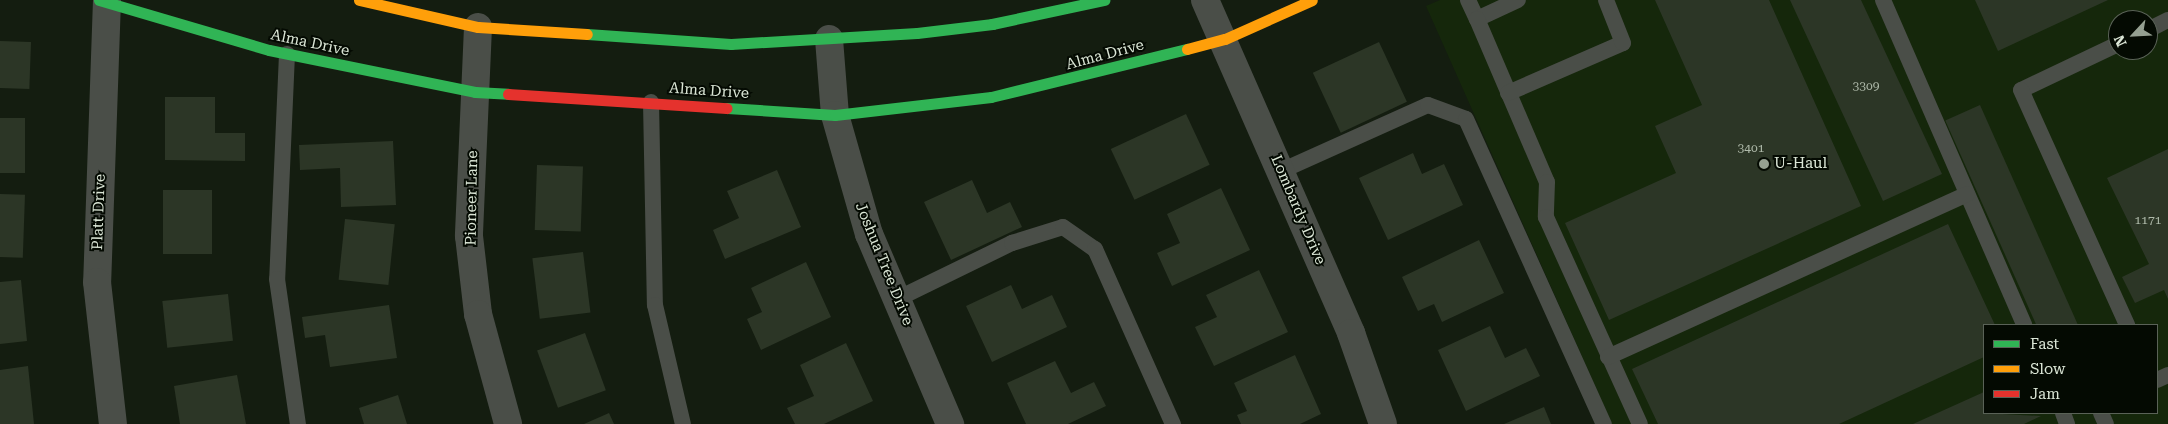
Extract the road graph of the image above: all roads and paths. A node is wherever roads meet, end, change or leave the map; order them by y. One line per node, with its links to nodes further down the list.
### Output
1 (359, 0): 11 (main road)
2 (1104, 0): 12 (main road)
3 (1205, 0): 13 (street, Lombardy Drive)
4 (1312, 0): 13 (main road, Alma Drive)
5 (1468, 0): 10 (lane)
6 (1518, 0): 10 (lane)
7 (1606, 0): 17 (lane)
8 (1883, 0): 21 (lane)
9 (104, 1): 15 (main road, Alma Drive); 26 (street, Platt Drive)
10 (1477, 18): 17 (lane)
11 (478, 27): 12 (main road); 16 (street, Pioneer Lane)
12 (828, 39): 19 (street, Joshua Tree Drive)
13 (1225, 39): 19 (main road, Alma Drive); 20 (street, Lombardy Drive)
14 (2108, 49): 24 (lane)
15 (286, 54): 16 (main road, Alma Drive); 27 (lane)
16 (475, 92): 18 (main road, Alma Drive); 28 (street, Pioneer Lane)
17 (1508, 93): 25 (lane)
18 (651, 102): 19 (main road, Alma Drive); 29 (lane)
19 (835, 115): 22 (street, Joshua Tree Drive)
20 (1281, 170): 32 (street, Lombardy Drive); 33 (lane)
21 (1967, 194): 23 (lane); 25 (lane)
22 (897, 299): 30 (street, Joshua Tree Drive); 31 (lane)
23 (2024, 324)
24 (2127, 324)
25 (1608, 357): 34 (lane)
26 (113, 424)
27 (298, 424)
28 (508, 424)
29 (683, 424)
30 (950, 424)
31 (1173, 424)
32 (1383, 424)
33 (1604, 424)
34 (1640, 424)

